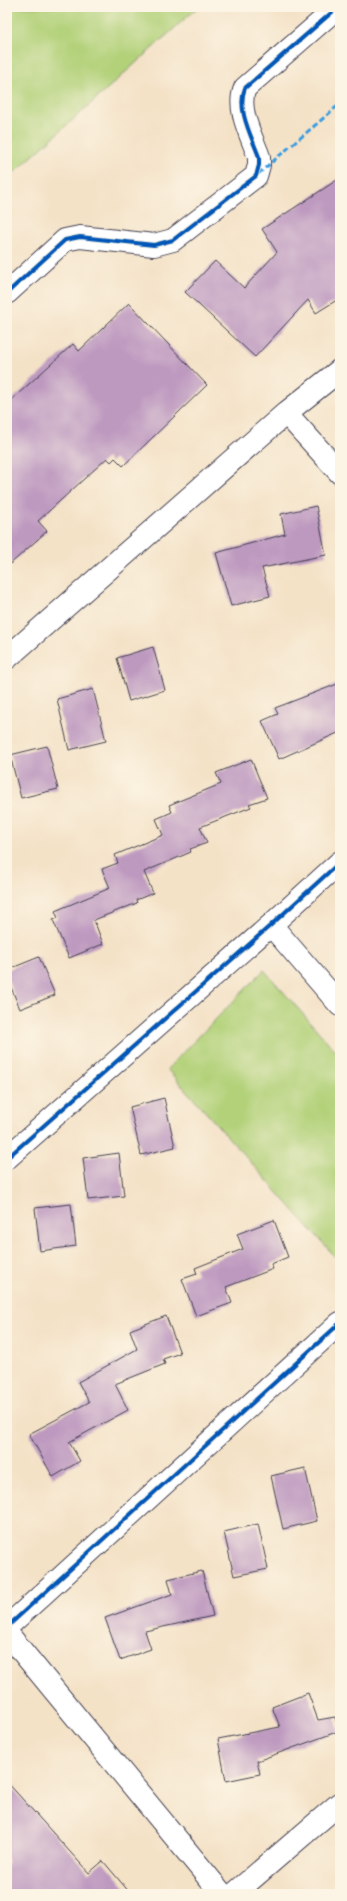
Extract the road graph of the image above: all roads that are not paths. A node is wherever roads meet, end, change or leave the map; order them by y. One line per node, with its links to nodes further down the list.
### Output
1 (338, 7): 2 (street)
2 (7, 293)
3 (340, 370): 4 (street)
4 (286, 413): 5 (street); 6 (street)
5 (340, 473)
6 (7, 658)
7 (340, 862): 8 (street)
8 (271, 925): 9 (street); 10 (street)
9 (340, 1005)
10 (7, 1158)
11 (340, 1323): 12 (street)
12 (7, 1627)
13 (7, 1633): 15 (street)
14 (340, 1803): 16 (street)
15 (222, 1894)
16 (234, 1894)

